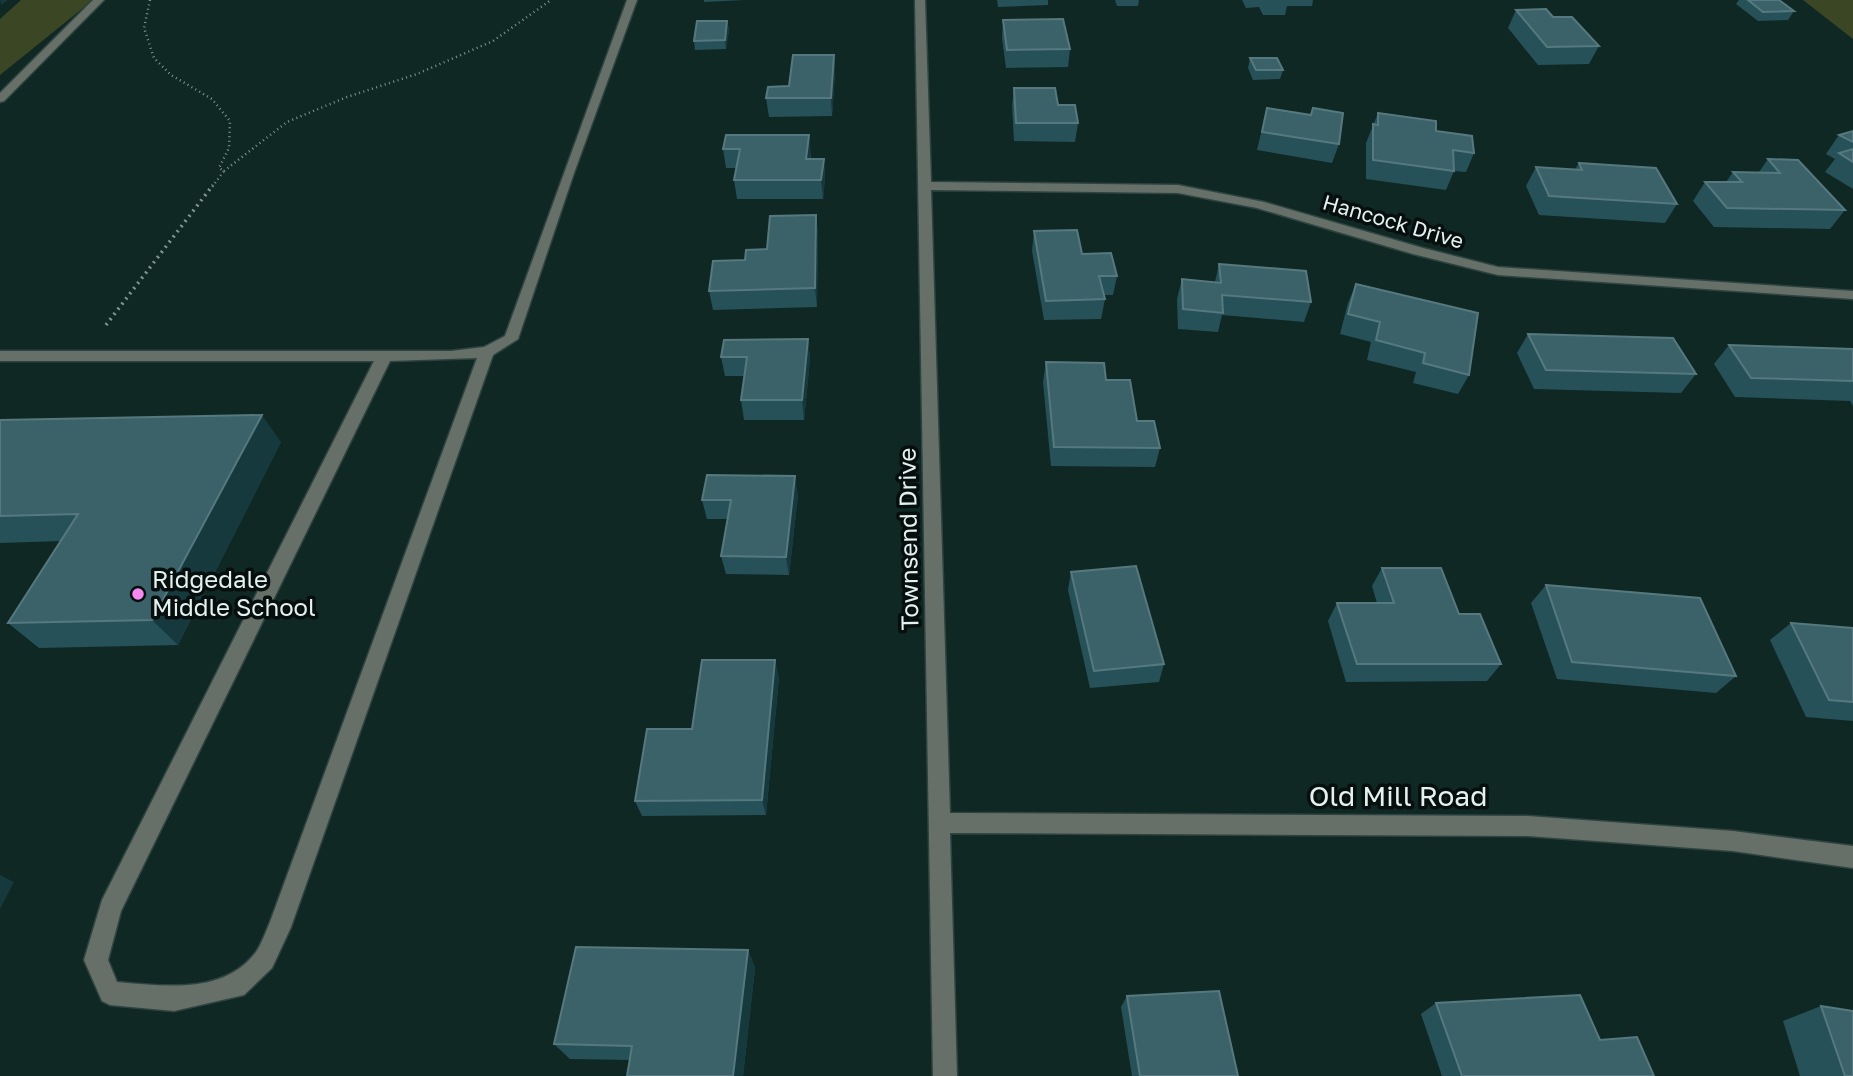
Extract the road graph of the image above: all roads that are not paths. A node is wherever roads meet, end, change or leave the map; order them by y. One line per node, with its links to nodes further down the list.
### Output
1 (99, 0): 4 (street)
2 (632, 0): 7 (street)
3 (920, 0): 5 (street, Townsend Drive)
4 (0, 99)
5 (925, 186): 6 (street, Hancock Drive); 10 (street, Townsend Drive)
6 (1853, 295)
7 (487, 352): 9 (street); 9 (street)
8 (0, 356): 9 (street)
9 (384, 357)
10 (941, 823): 11 (street, Old Mill Road); 12 (street, Townsend Drive)
11 (1853, 857)
12 (945, 1076)

